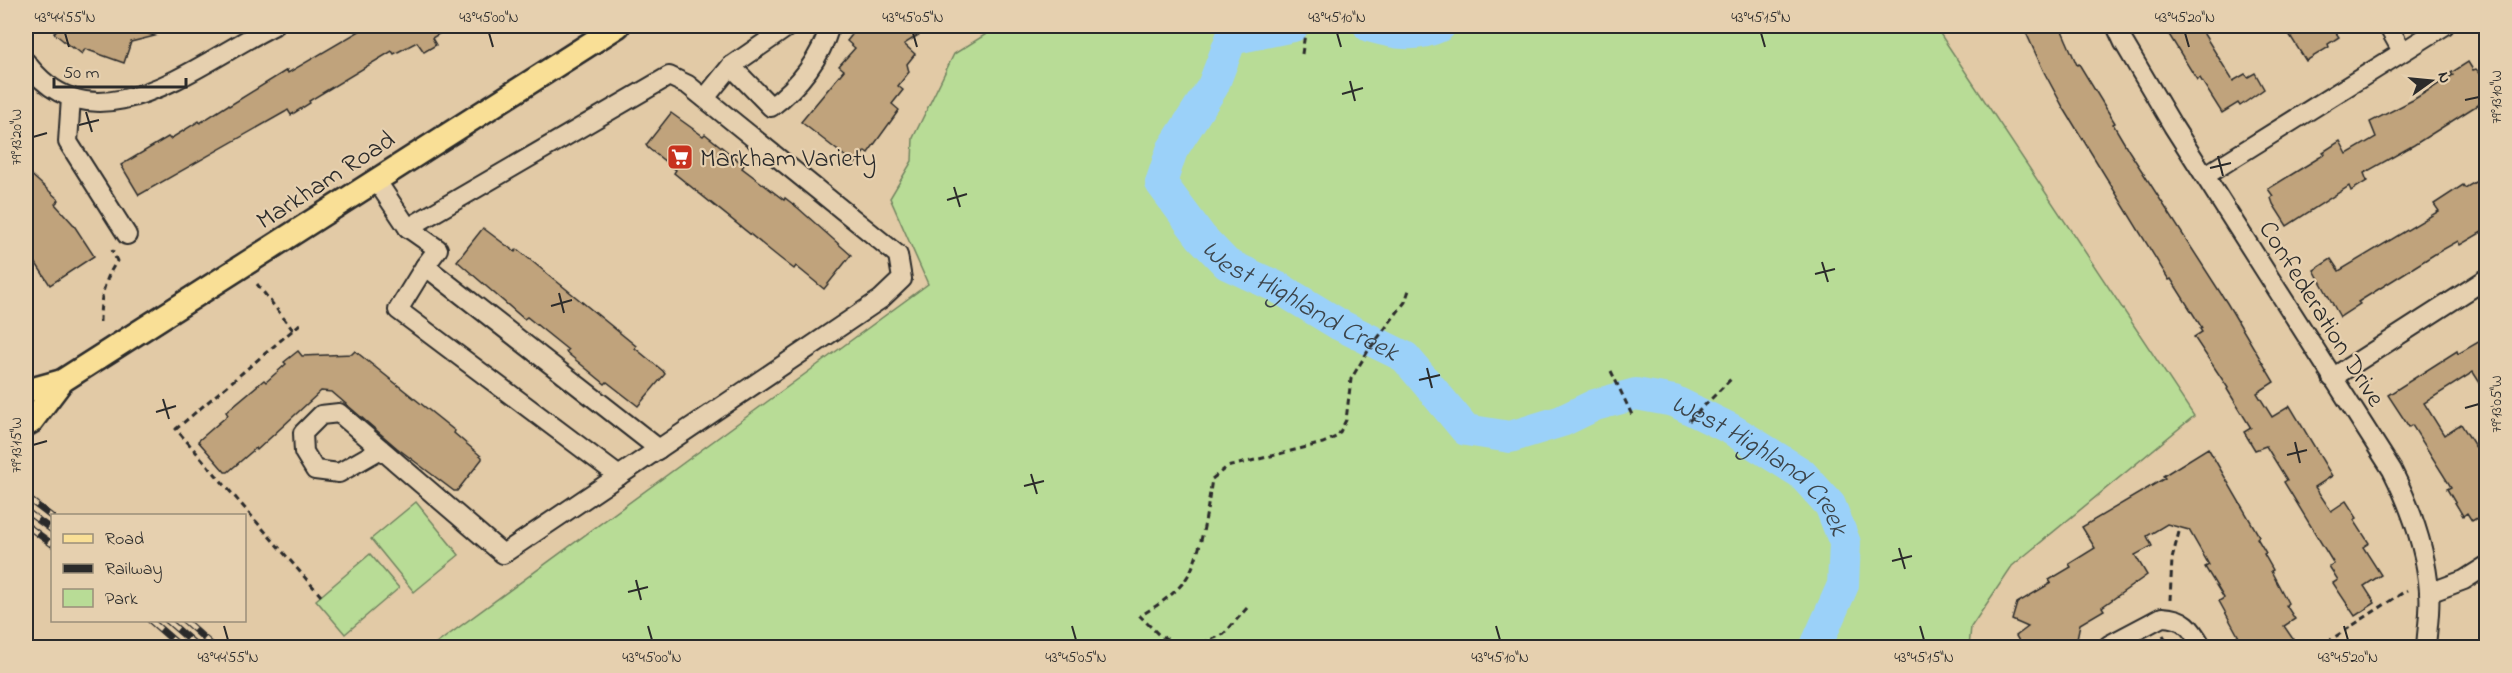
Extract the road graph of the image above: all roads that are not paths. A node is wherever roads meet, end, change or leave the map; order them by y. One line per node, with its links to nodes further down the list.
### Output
1 (618, 26): 14 (main road, Markham Road)
2 (789, 26): 10 (street)
3 (830, 26): 10 (street)
4 (2116, 26): 13 (street, Confederation Drive)
5 (2388, 26): 8 (street)
6 (2444, 26): 8 (street)
7 (268, 27): 11 (street)
8 (2403, 51): 13 (street)
9 (26, 62): 11 (street)
10 (731, 66): 12 (street)
11 (71, 98): 16 (street)
12 (705, 98): 15 (street); 23 (street)
13 (2206, 175): 19 (street, Confederation Drive)
14 (376, 180): 15 (street); 20 (main road, Markham Road)
15 (408, 228): 17 (street)
16 (127, 236)
17 (425, 266): 23 (street); 25 (street)
18 (2487, 279): 19 (street)
19 (2332, 378): 27 (street, Confederation Drive)
20 (62, 381): 21 (main road, Markham Road); 22 (main road, Markham Road)
21 (26, 391)
22 (26, 425)
23 (659, 448): 25 (street)
24 (381, 449): 25 (street)
25 (619, 476)
26 (2487, 566): 27 (street)
27 (2429, 593): 30 (street, Confederation Drive)
28 (2110, 648): 29 (street)
29 (2202, 648)
30 (2426, 648)

